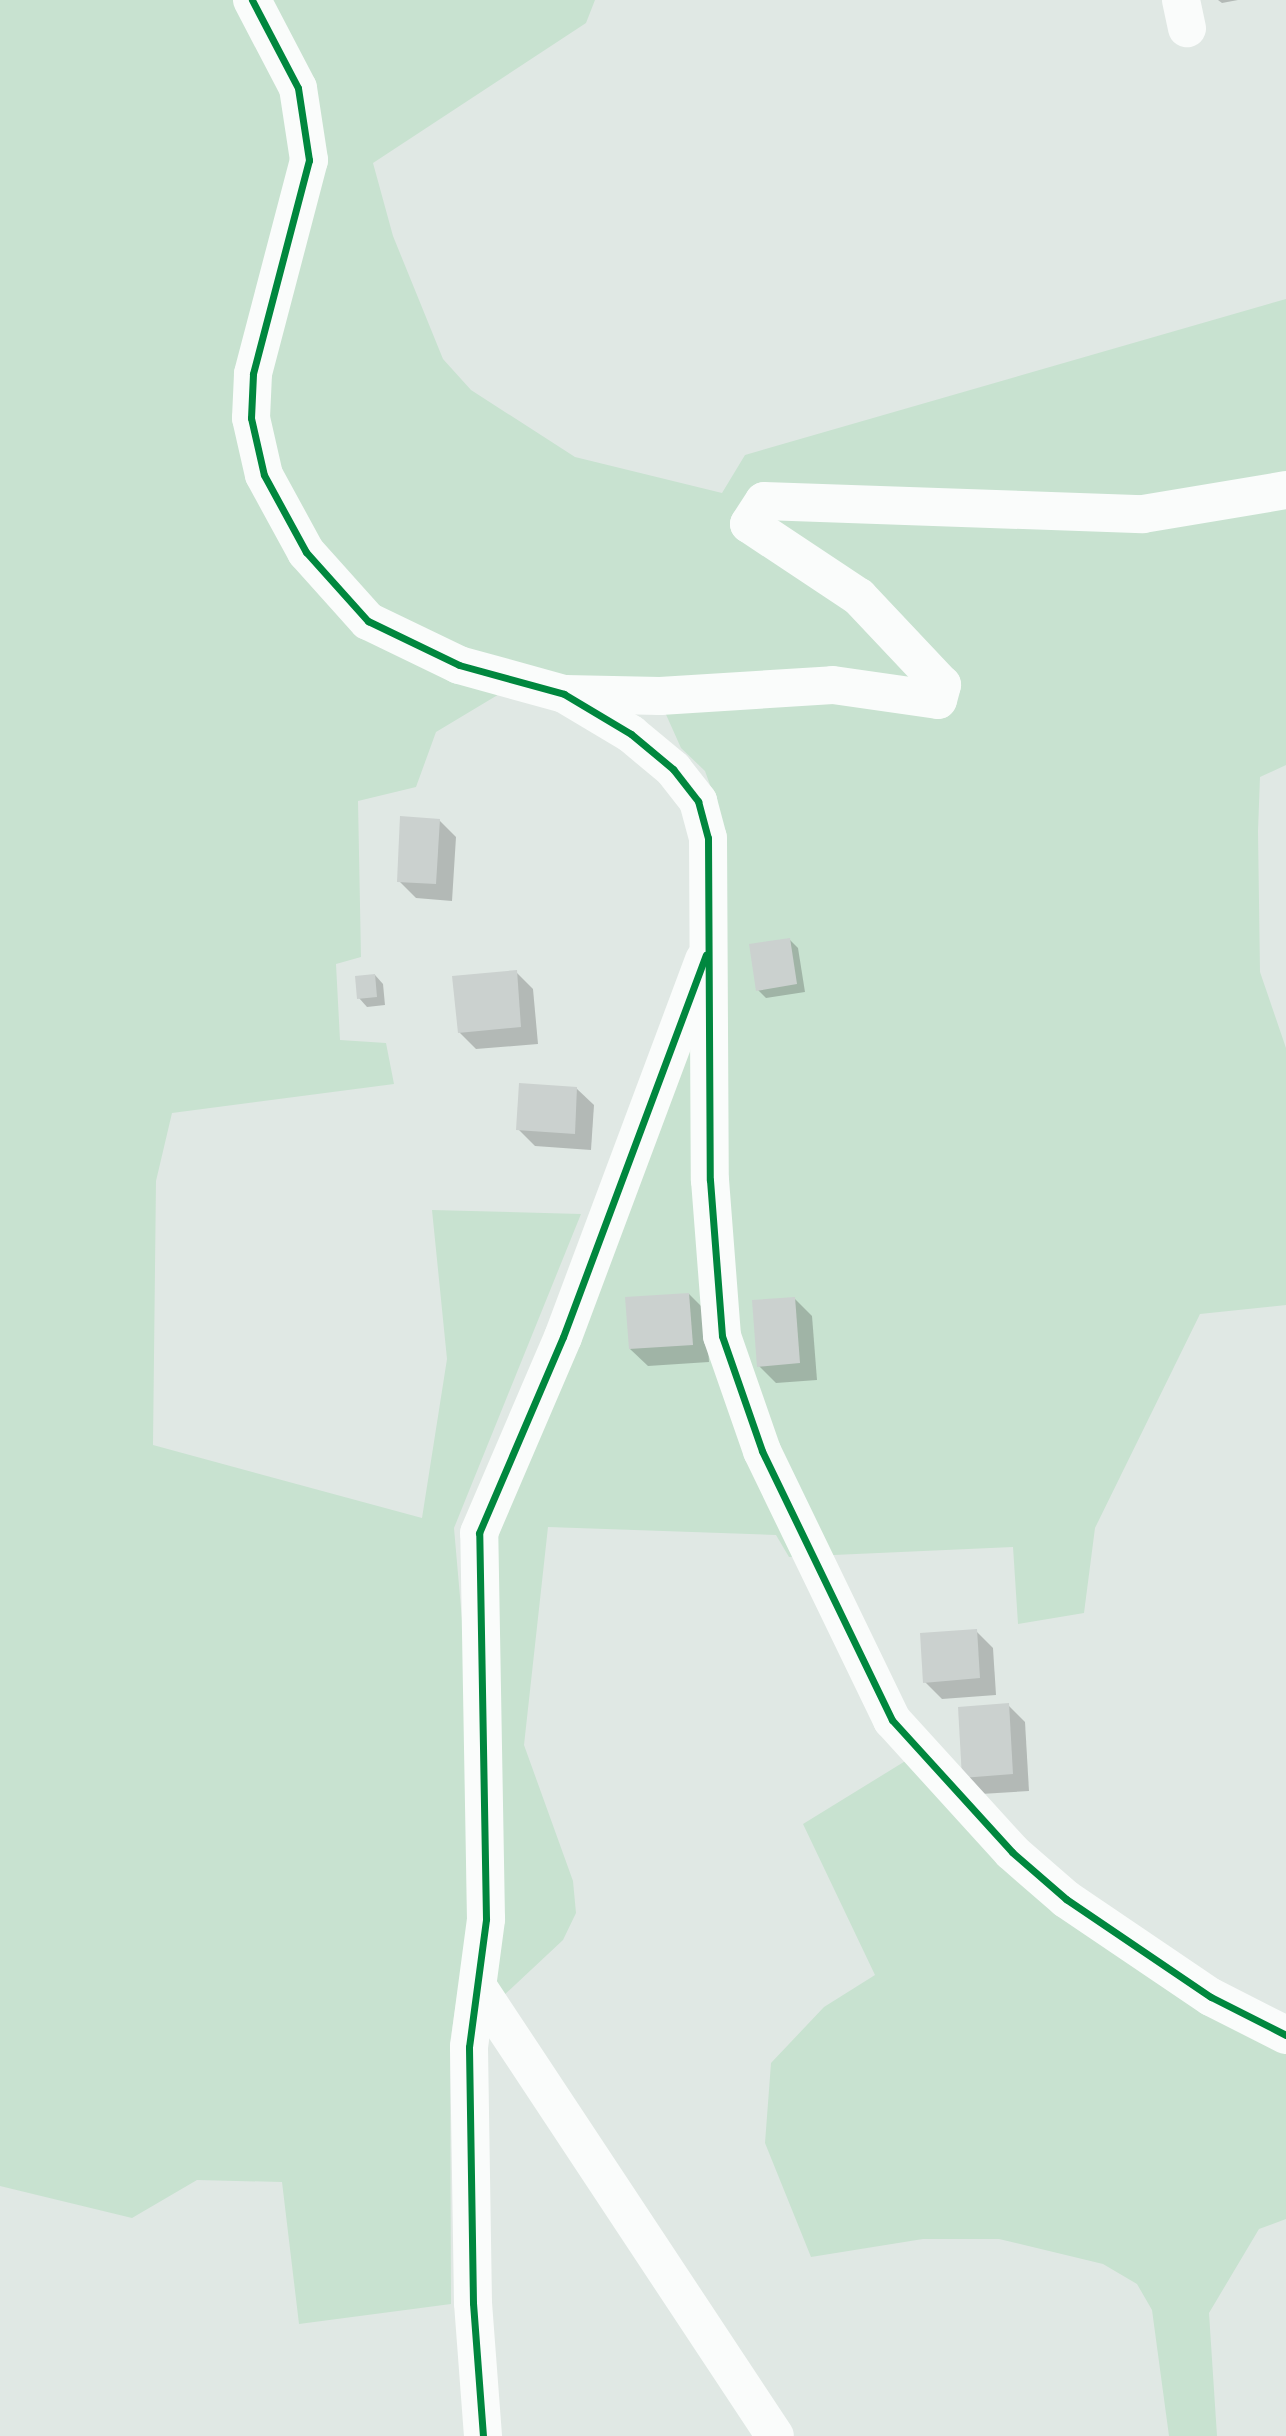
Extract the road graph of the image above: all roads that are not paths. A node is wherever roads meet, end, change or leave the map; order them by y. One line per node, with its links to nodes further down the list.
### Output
1 (252, 0): 3 (street)
2 (1286, 490): 3 (street)
3 (564, 694): 4 (street)
4 (706, 955): 5 (street); 6 (street)
5 (478, 1987): 7 (street); 8 (street)
6 (1286, 2035)
7 (483, 2436)
8 (775, 2436)

